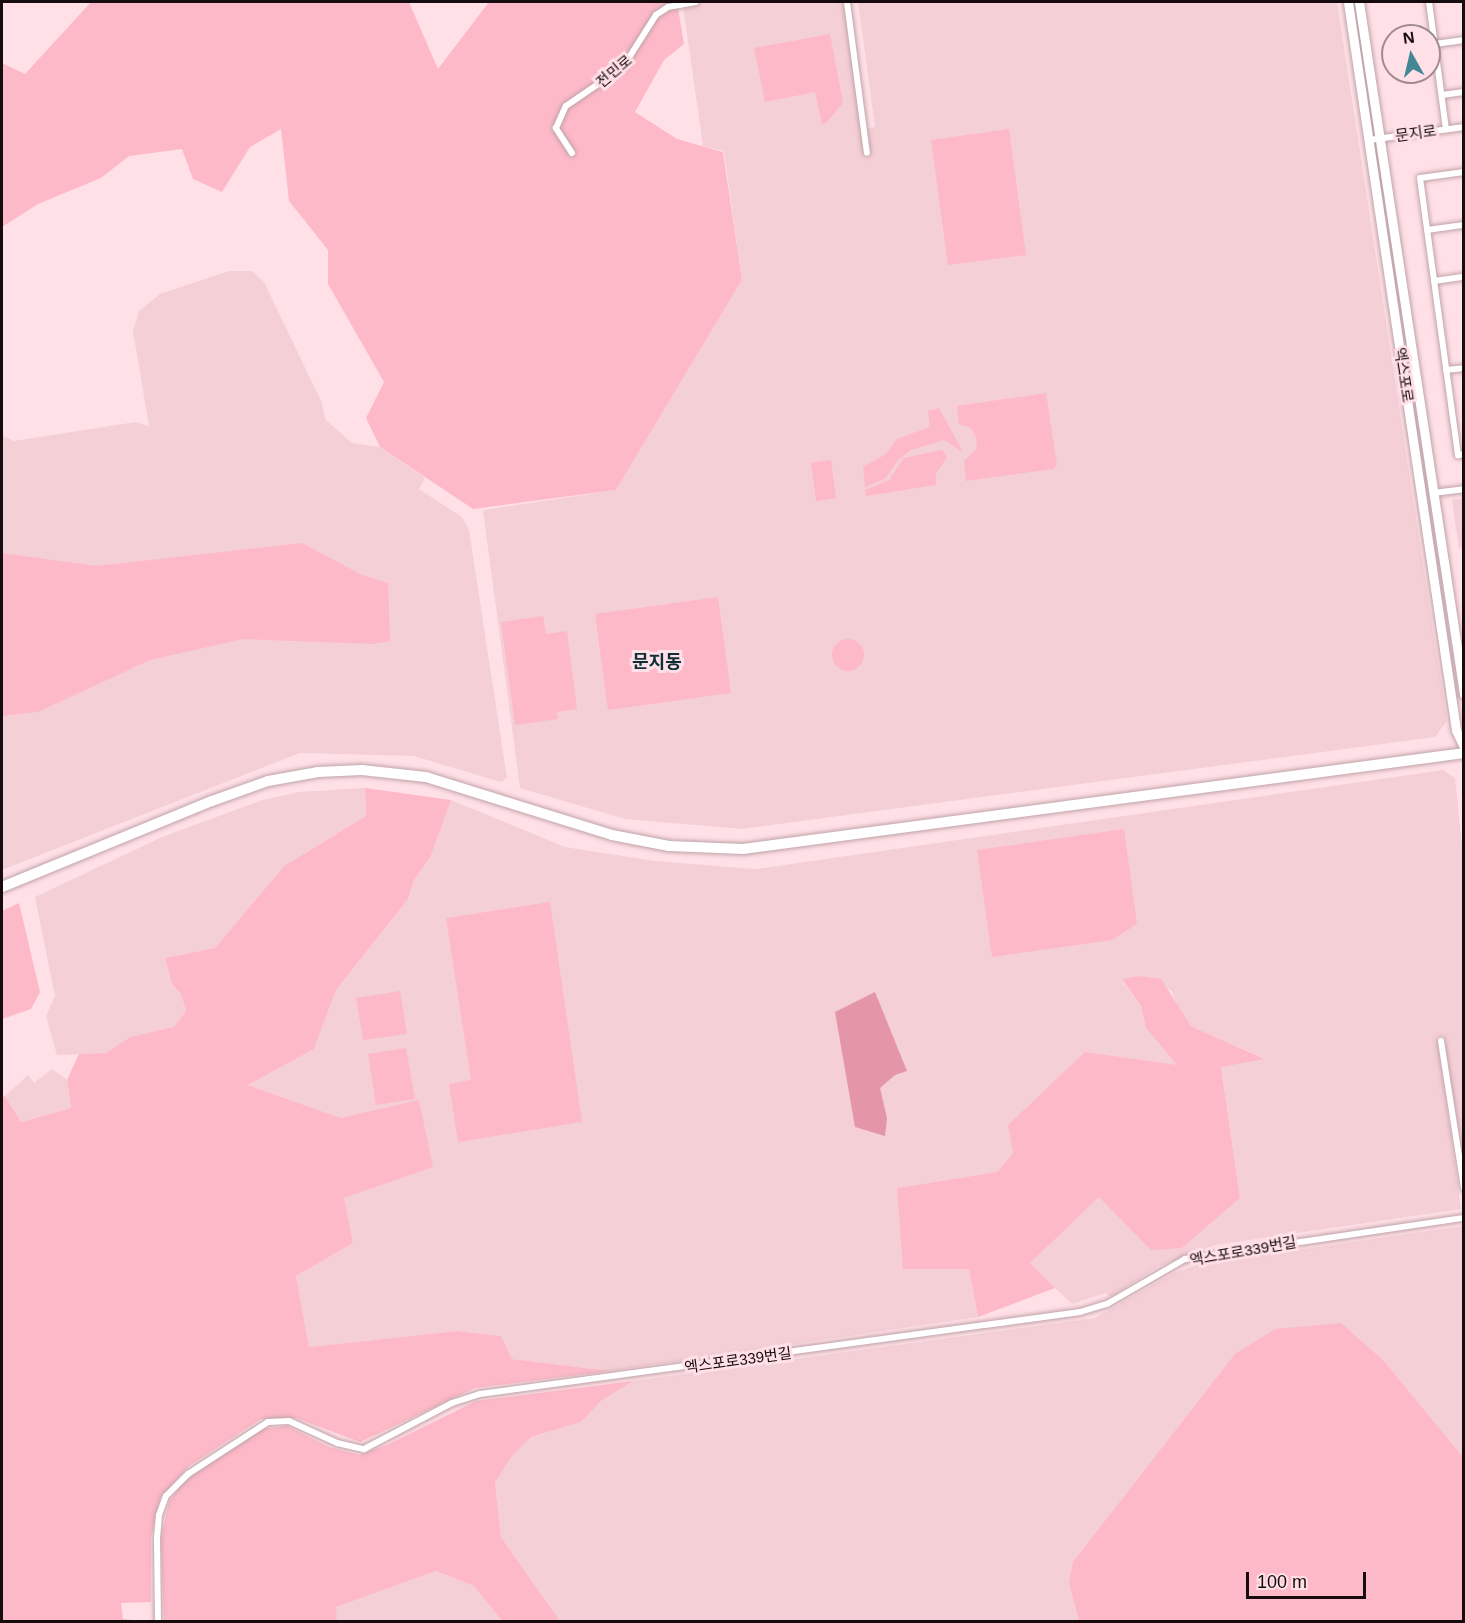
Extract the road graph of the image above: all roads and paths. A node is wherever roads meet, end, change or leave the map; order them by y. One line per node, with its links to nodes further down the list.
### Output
1 (696, 2): 16 (street, 전민로)
2 (847, 2): 17 (street)
3 (1348, 2): 15 (main road, 엑스포로)
4 (1359, 2): 14 (main road, 엑스포로)
5 (1429, 2): 6 (street)
6 (1432, 24)
7 (1464, 40): 8 (street)
8 (1441, 43)
9 (1440, 84): 11 (street)
10 (1464, 92): 11 (street)
11 (1442, 95): 13 (street)
12 (1464, 127): 13 (street, 문지로)
13 (1446, 129): 14 (street, 문지로)
14 (1380, 138): 15 (street, 문지로); 27 (main road, 엑스포로)
15 (1368, 140): 29 (main road, 엑스포로)
16 (572, 153)
17 (867, 153)
18 (1464, 172): 20 (street)
19 (1464, 225): 20 (street)
20 (1427, 230): 22 (street)
21 (1464, 278): 22 (street)
22 (1434, 281): 24 (street)
23 (1464, 368): 24 (street)
24 (1446, 370): 25 (street)
25 (1464, 454)
26 (1464, 489): 27 (street)
27 (1432, 494): 28 (main road, 엑스포로)
28 (1464, 694)
29 (1464, 747)
30 (1464, 753): 31 (main road)
31 (2, 887)
32 (1441, 1041): 33 (street)
33 (1464, 1188)
34 (1464, 1218): 35 (street, 엑스포로339번길)
35 (158, 1622)

